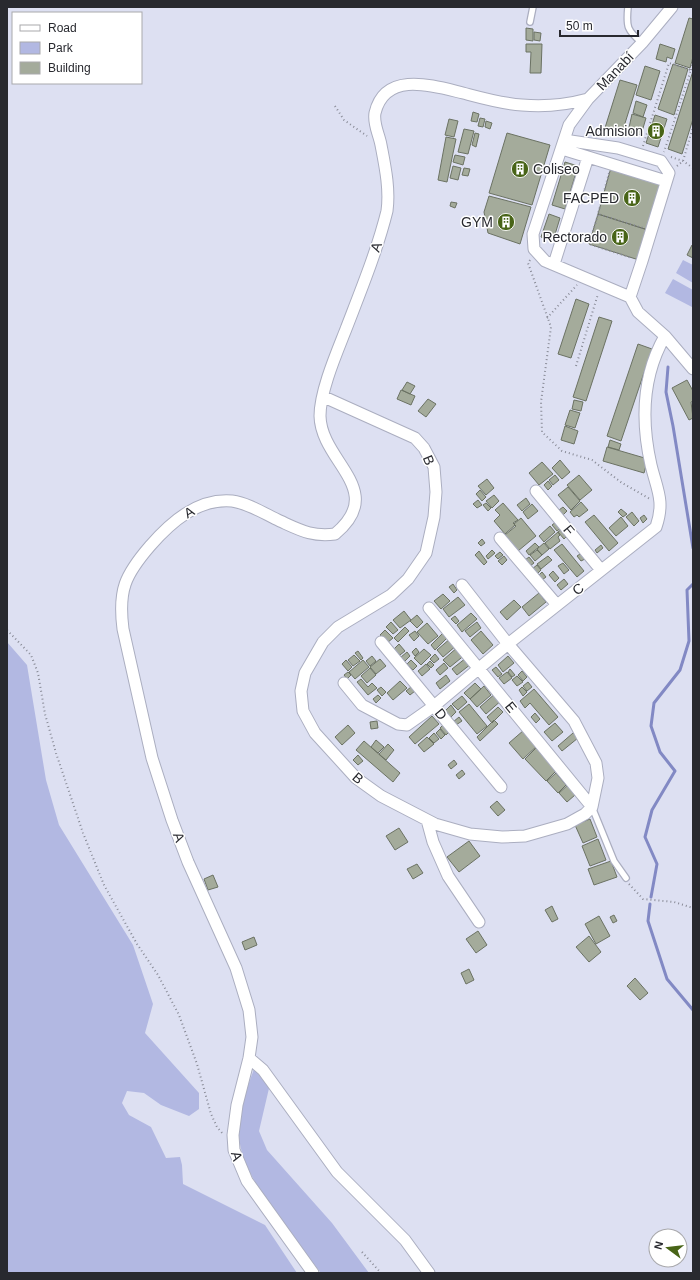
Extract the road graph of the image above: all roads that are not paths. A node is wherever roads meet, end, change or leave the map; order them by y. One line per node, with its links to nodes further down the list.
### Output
1 (533, 7): 4 (lane)
2 (628, 7): 5 (lane)
3 (672, 7): 5 (street, Manabí)
4 (530, 22)
5 (642, 44): 6 (street, Manabí)
6 (588, 99): 7 (street, Manabí); 16 (street, A)
7 (563, 144): 8 (street); 9 (street); 12 (street, Manabí)
8 (618, 148): 10 (street); 11 (street)
9 (588, 157): 10 (street); 12 (street)
10 (612, 164): 11 (street)
11 (667, 177): 13 (street)
12 (554, 264): 13 (street)
13 (630, 297): 14 (street)
14 (665, 336): 15 (street); 19 (street, C)
15 (693, 369)
16 (324, 397): 30 (street, B); 33 (street, A)
17 (536, 491): 19 (street, F)
18 (500, 538): 21 (street)
19 (601, 570): 21 (street, C)
20 (462, 586): 24 (street)
21 (557, 605): 24 (street, C)
22 (429, 608): 25 (street, E)
23 (380, 642): 27 (street, D)
24 (508, 644): 25 (street, C); 29 (street)
25 (479, 668): 27 (street, C); 29 (street, E)
26 (344, 683): 27 (street, C)
27 (434, 706): 28 (street, D)
28 (501, 787)
29 (592, 807): 30 (street, B); 31 (lane)
30 (427, 820): 32 (street)
31 (626, 878)
32 (479, 922)
33 (249, 1058): 34 (street, A); 35 (street)
34 (313, 1273)
35 (429, 1273)

